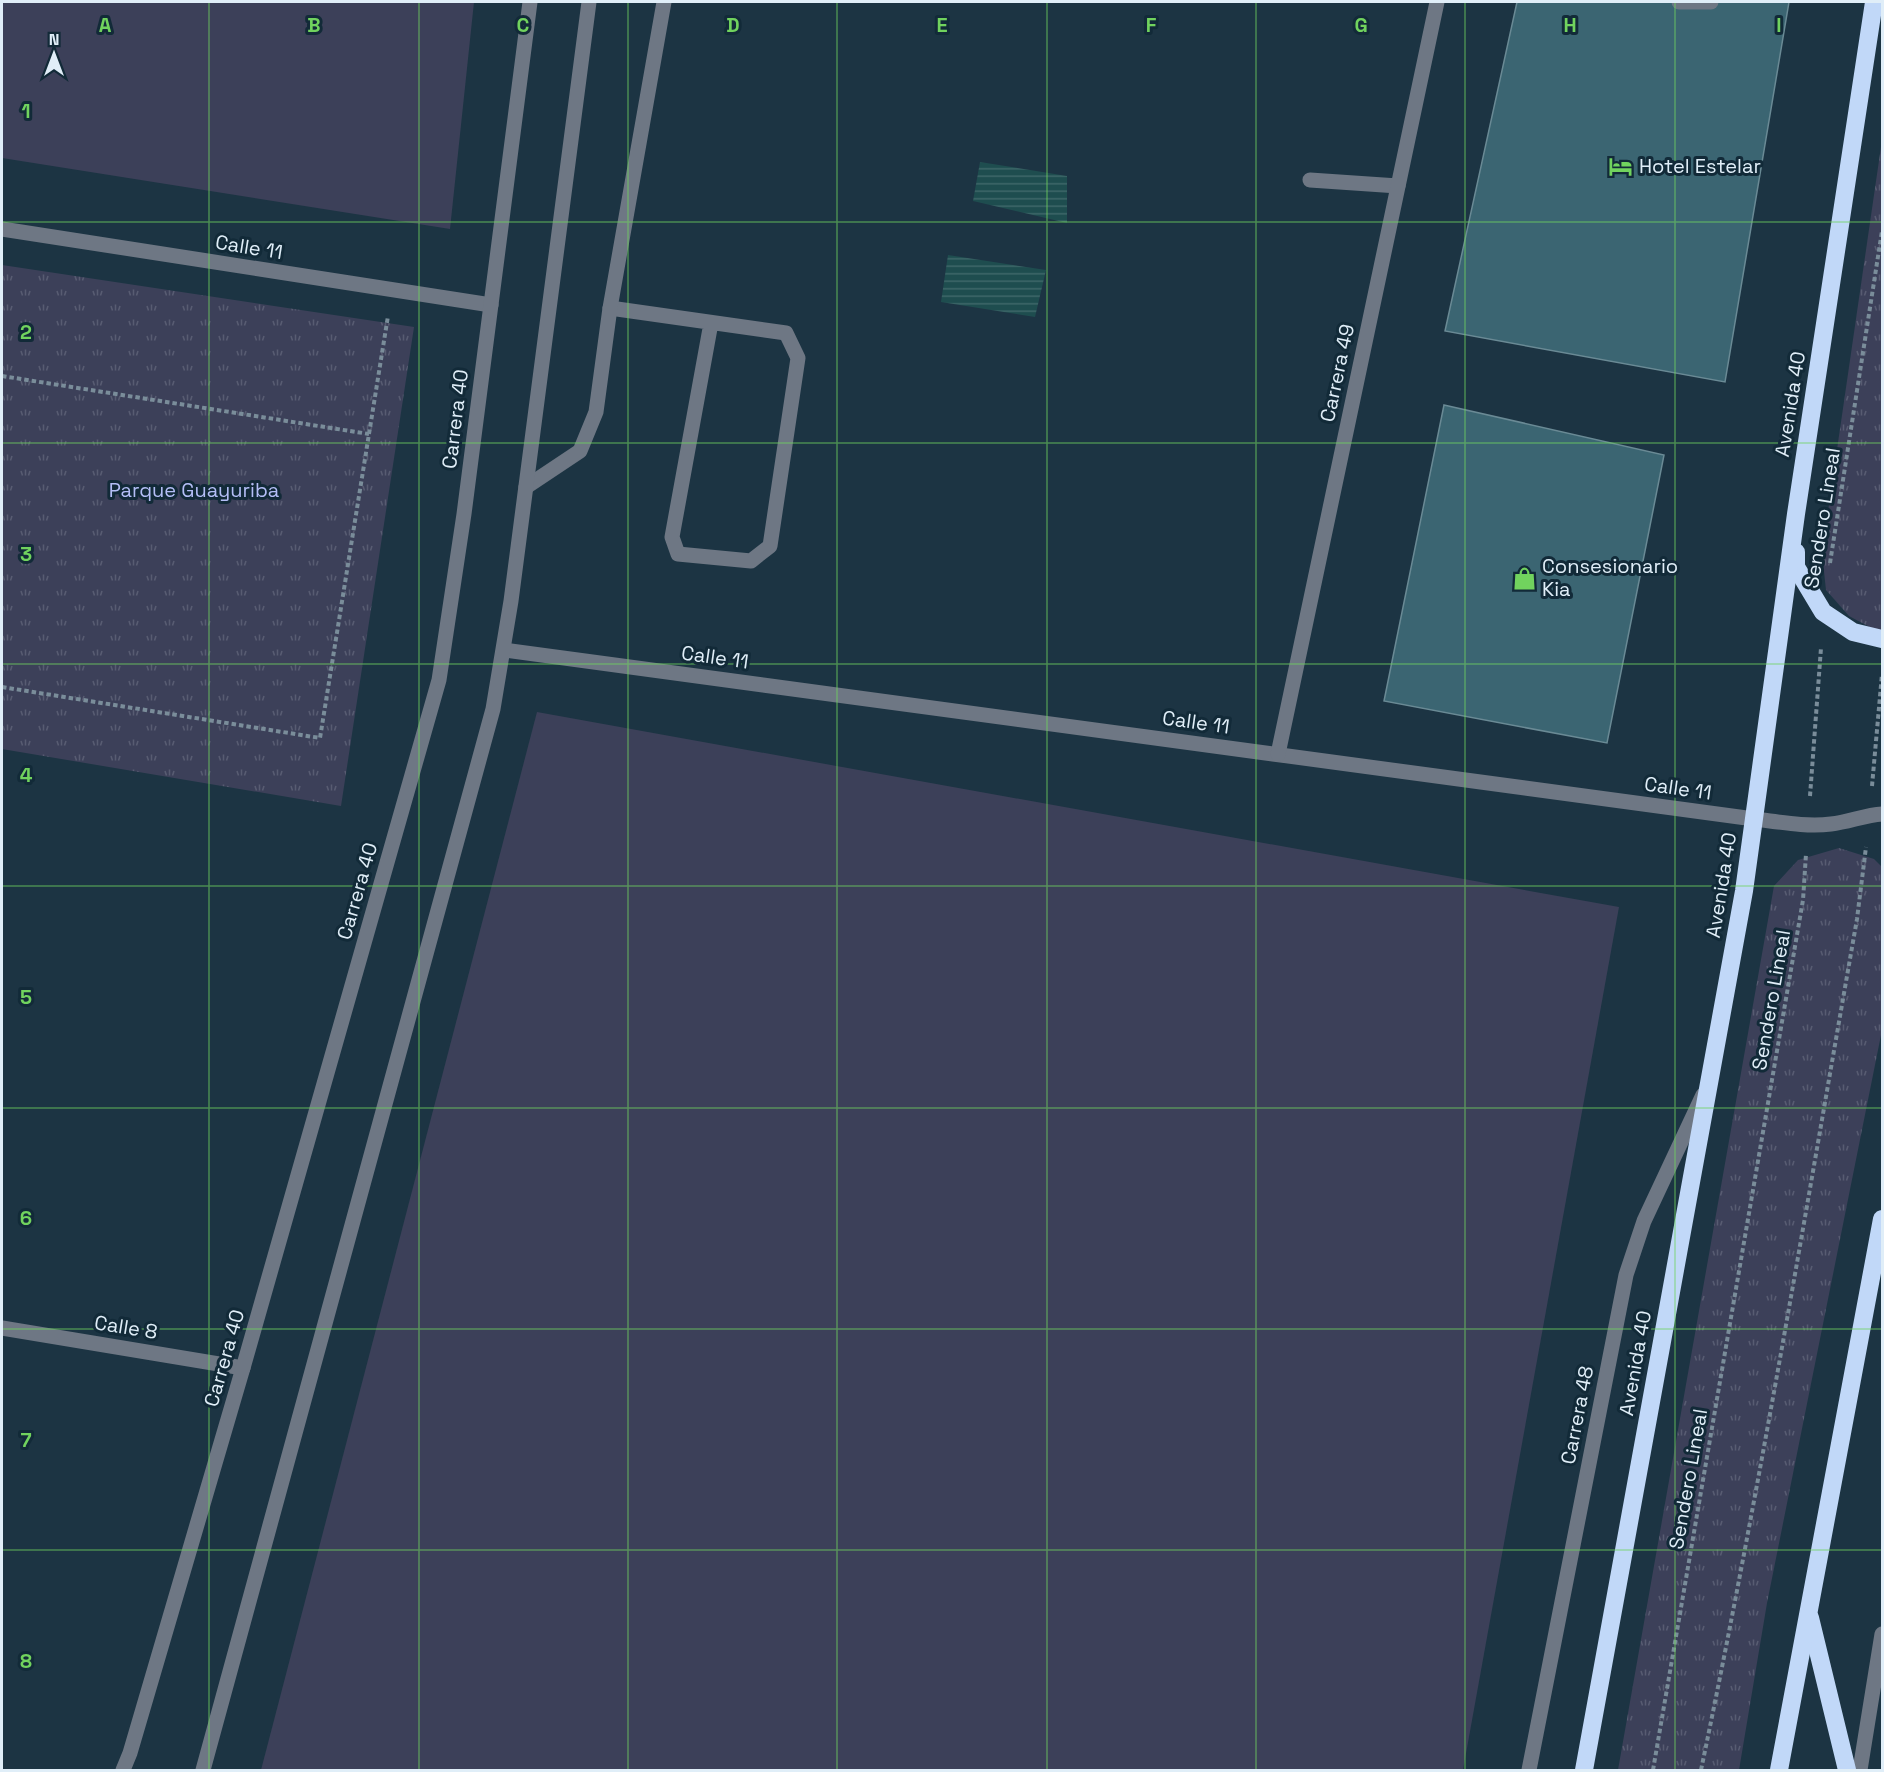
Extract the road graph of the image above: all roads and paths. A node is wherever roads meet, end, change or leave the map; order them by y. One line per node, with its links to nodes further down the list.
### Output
1 (530, 2): 13 (street, Carrera 40)
2 (589, 2): 18 (street)
3 (664, 2): 14 (street)
4 (1437, 2): 9 (street, Carrera 49)
5 (1679, 2): 6 (street)
6 (1711, 2)
7 (1874, 2): 19 (highway, Avenida 40)
8 (1310, 180): 9 (street)
9 (1398, 186): 25 (street, Carrera 49)
10 (2, 229): 12 (street, Calle 11)
11 (1882, 231): 20 (path, Sendero Lineal)
12 (393, 290): 13 (street, Calle 11); 17 (path)
13 (491, 305): 32 (street, Carrera 40)
14 (610, 308): 15 (street); 18 (street)
15 (711, 323): 15 (street)
16 (2, 375): 17 (path)
17 (369, 434): 24 (path)
18 (526, 487): 22 (street)
19 (1796, 514): 20 (highway); 27 (highway, Avenida 40)
20 (1823, 612): 21 (highway); 28 (path, Sendero Lineal)
21 (1882, 639)
22 (504, 650): 25 (street, Calle 11); 37 (street)
23 (1882, 674): 26 (path)
24 (2, 687)
25 (1278, 754): 27 (street, Calle 11)
26 (1876, 814): 28 (street, Calle 11); 41 (path)
27 (1754, 819): 28 (street, Calle 11); 29 (highway, Avenida 40)
28 (1809, 825): 40 (path, Sendero Lineal)
29 (1709, 1082): 38 (street, Carrera 48); 39 (highway, Avenida 40)
30 (1882, 1219): 33 (highway)
31 (2, 1328): 32 (street, Calle 8)
32 (243, 1368): 36 (street, Carrera 40)
33 (1808, 1610): 42 (highway); 43 (highway)
34 (1882, 1634): 35 (street)
35 (1876, 1716): 44 (street)
36 (123, 1770)
37 (203, 1770)
38 (1529, 1770)
39 (1584, 1770)
40 (1653, 1770)
41 (1701, 1770)
42 (1779, 1770)
43 (1847, 1770)
44 (1860, 1770)

